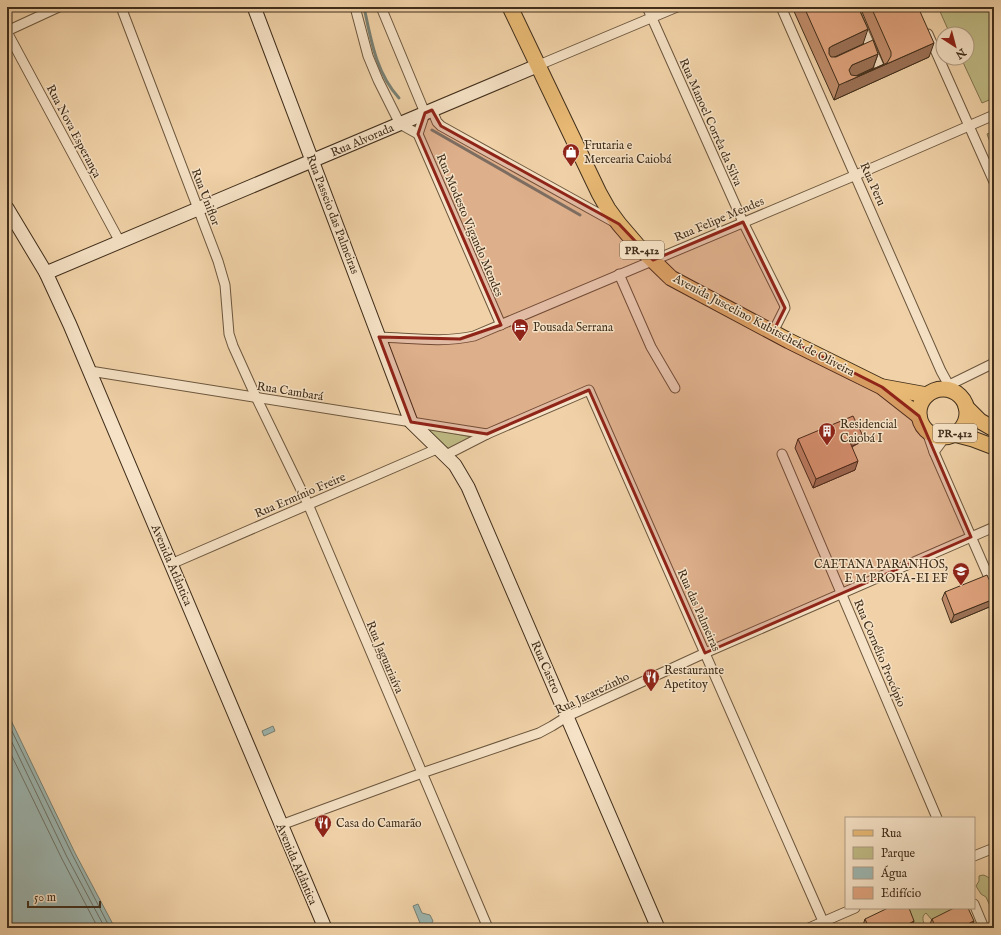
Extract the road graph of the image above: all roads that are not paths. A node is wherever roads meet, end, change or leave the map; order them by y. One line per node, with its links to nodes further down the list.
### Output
1 (59, 7): 13 (street)
2 (121, 7): 25 (street, Rua Uniflor)
3 (254, 7): 21 (street, Rua Passeio das Palmeiras)
4 (355, 7): 18 (street)
5 (381, 7): 16 (street)
6 (510, 7): 14 (main road, Avenida Juscelino Kubitschek de Oliveira / PR-412)
7 (647, 7): 11 (street, Rua Manoel Corrêa da Silva)
8 (677, 7): 11 (street, Rua Alvorada)
9 (781, 7): 22 (street, Rua Peru)
10 (853, 7): 15 (street)
11 (652, 18): 14 (street, Rua Alvorada); 26 (street, Rua Manoel Corrêa da Silva)
12 (925, 28): 19 (street)
13 (7, 32): 28 (street, Rua Nova Esperança)
14 (539, 65): 16 (street, Rua Alvorada); 27 (main road, Avenida Juscelino Kubitschek de Oliveira / PR-412)
15 (864, 78)
16 (429, 112): 18 (street, Rua Alvorada); 20 (street); 27 (street)
17 (994, 115): 19 (street, Rua Felipe Mendes)
18 (400, 124): 20 (street); 21 (street, Rua Alvorada)
19 (969, 126): 22 (street, Rua Felipe Mendes); 23 (street)
20 (418, 134): 32 (street, Rua Modesto Vigando Mendes)
21 (312, 161): 25 (street, Rua Alvorada); 34 (street, Rua Passeio das Palmeiras)
22 (856, 175): 26 (street, Rua Felipe Mendes); 37 (street, Rua Peru)
23 (994, 182)
24 (7, 208): 30 (street, Avenida Atlântica)
25 (198, 209): 28 (street, Rua Alvorada); 42 (street, Rua Uniflor)
26 (742, 222): 29 (street, Rua Felipe Mendes); 33 (street, Rua Manoel Corrêa da Silva)
27 (619, 224): 29 (main road, Avenida Juscelino Kubitschek de Oliveira / PR-412)
28 (120, 242): 30 (street, Rua Alvorada)
29 (653, 260): 31 (street, Rua Felipe Mendes); 33 (main road, Avenida Juscelino Kubitschek de Oliveira / PR-412)
30 (46, 273): 36 (street, Avenida Atlântica)
31 (619, 274): 32 (street, Rua Felipe Mendes); 39 (street)
32 (501, 325): 34 (street, Rua Felipe Mendes)
33 (773, 332): 38 (main road, Avenida Juscelino Kubitschek de Oliveira / PR-412)
34 (379, 337): 44 (street, Rua Passeio das Palmeiras)
35 (994, 363): 41 (street)
36 (90, 371): 42 (street, Rua Cambará); 56 (street, Avenida Atlântica)
37 (941, 371): 41 (street, Rua Peru); 41 (street)
38 (882, 387): 41 (main road, Avenida Juscelino Kubitschek de Oliveira / PR-412); 45 (main road, Avenida Juscelino Kubitschek de Oliveira / PR-412)
39 (675, 388)
40 (589, 390): 47 (street, Rua Ermínio Freire); 59 (street, Rua das Palmeiras)
41 (943, 391): 43 (main road, PR-412); 45 (main road, PR-412)
42 (256, 397): 44 (street, Rua Cambará); 53 (street, Rua Jaguariaíva)
43 (966, 407): 46 (main road, PR-412); 48 (main road, PR-412)
44 (411, 422): 47 (street, Rua Cambará); 50 (street, Rua Castro)
45 (922, 423): 48 (main road, PR-412); 51 (street)
46 (994, 429)
47 (487, 434): 50 (street, Rua Ermínio Freire)
48 (950, 435): 49 (main road, PR-412); 51 (street)
49 (994, 447)
50 (443, 452): 53 (street, Rua Ermínio Freire); 60 (street, Rua Castro)
51 (934, 452): 55 (street)
52 (782, 454): 58 (street, Rua Cornélio Procópio)
53 (308, 504): 56 (street, Rua Ermínio Freire); 61 (street, Rua Jaguariaíva)
54 (994, 527): 55 (street, Rua Jacarezinho)
55 (971, 537): 57 (street); 58 (street, Rua Jacarezinho)
56 (171, 564): 63 (street, Avenida Atlântica)
57 (994, 589)
58 (841, 593): 59 (street, Rua Jacarezinho); 62 (street, Rua Cornélio Procópio)
59 (705, 653): 60 (street, Rua Jacarezinho); 68 (street, Rua das Palmeiras)
60 (568, 716): 61 (street, Rua Jacarezinho); 71 (street, Rua Castro)
61 (422, 773): 63 (street, Rua Jacarezinho); 70 (street, Rua Jaguariaíva)
62 (937, 817)
63 (281, 826): 69 (street, Avenida Atlântica)
64 (994, 848): 65 (street)
65 (975, 856)
66 (975, 906): 73 (street)
67 (853, 909): 68 (street)
68 (825, 925): 72 (street)
69 (325, 928)
70 (488, 928)
71 (658, 928)
72 (809, 928)
73 (984, 928)

